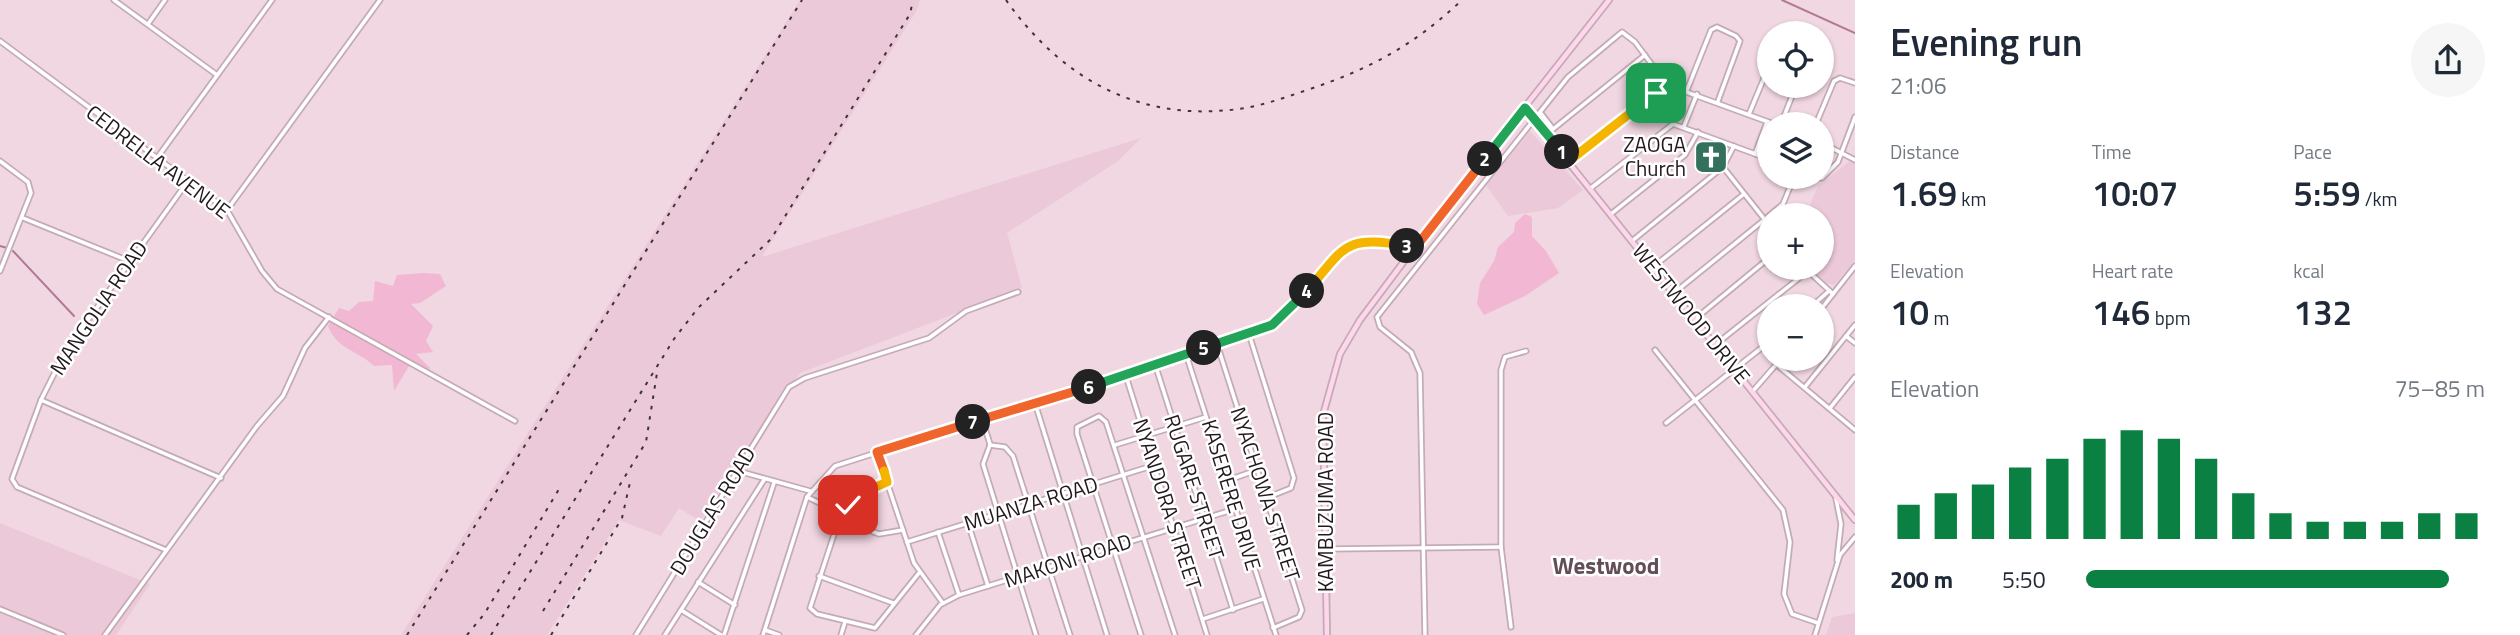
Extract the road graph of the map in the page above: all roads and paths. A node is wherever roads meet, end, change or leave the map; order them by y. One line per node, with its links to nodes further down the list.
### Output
1 (114, 0): 6 (street)
2 (165, 0): 6 (street)
3 (272, 0): 9 (street)
4 (1609, 0): 16 (main road, KAMBUZUMA ROAD)
5 (378, 1): 42 (street)
6 (148, 24): 9 (street)
7 (0, 41): 32 (street, CEDRELLA AVENUE)
8 (1645, 55): 11 (street); 17 (street); 24 (street)
9 (217, 75): 32 (street)
10 (1855, 83): 18 (street)
11 (1667, 85): 12 (street); 35 (street)
12 (1687, 90): 13 (street); 15 (street)
13 (1697, 94): 15 (street); 23 (street)
14 (1757, 95): 19 (street)
15 (1718, 102): 19 (street)
16 (1525, 108): 22 (main road, WESTWOOD DRIVE); 47 (main road, KAMBUZUMA ROAD)
17 (1540, 112): 22 (street); 24 (street)
18 (1821, 112)
19 (1749, 114): 20 (street)
20 (1757, 117)
21 (1855, 117): 30 (street)
22 (1534, 118): 26 (main road, WESTWOOD DRIVE); 122 (street)
23 (1684, 127): 25 (street); 39 (street)
24 (1553, 129): 26 (street)
25 (1698, 132): 27 (street); 43 (street)
26 (1547, 134): 35 (main road, WESTWOOD DRIVE)
27 (1734, 146): 31 (street); 37 (street)
28 (1757, 148): 31 (street)
29 (1834, 149): 30 (street)
30 (1841, 152): 33 (street); 36 (street)
31 (1755, 153)
32 (157, 158): 38 (street, CEDRELLA AVENUE)
33 (1855, 160)
34 (0, 161): 44 (street)
35 (1569, 161): 39 (main road, WESTWOOD DRIVE)
36 (1834, 164)
37 (1723, 167): 40 (street); 46 (street)
38 (188, 181): 42 (street, CEDRELLA AVENUE); 48 (street, MANGOLIA ROAD)
39 (1591, 188): 43 (main road, WESTWOOD DRIVE)
40 (1744, 194): 41 (street); 50 (street)
41 (1757, 206)
42 (228, 210): 58 (street, CEDRELLA AVENUE)
43 (1611, 214): 46 (main road, WESTWOOD DRIVE)
44 (23, 218): 48 (street); 52 (street)
45 (1757, 226): 56 (street)
46 (1632, 241): 50 (main road, WESTWOOD DRIVE)
47 (1415, 248): 61 (street); 124 (main road, KAMBUZUMA ROAD)
48 (129, 261): 78 (street, MANGOLIA ROAD)
49 (1855, 265): 57 (street)
50 (1653, 267): 56 (main road, WESTWOOD DRIVE)
51 (1757, 268): 59 (street)
52 (0, 271)
53 (1794, 280): 65 (street)
54 (1818, 280): 57 (street)
55 (1018, 292): 94 (street, DOUGLAS ROAD)
56 (1674, 293): 59 (main road, WESTWOOD DRIVE)
57 (1831, 293)
58 (329, 317): 84 (street, CEDRELLA AVENUE); 96 (street)
59 (1695, 319): 65 (main road, WESTWOOD DRIVE)
60 (1855, 325): 62 (street)
61 (1249, 334): 64 (street); 106 (street)
62 (1846, 336): 63 (street); 76 (street)
63 (1855, 343)
64 (1217, 344): 69 (street); 93 (street, NYACHOWA STREET)
65 (1715, 345): 71 (main road, WESTWOOD DRIVE)
66 (1655, 350): 79 (street)
67 (1526, 351): 123 (street)
68 (1757, 352): 71 (street)
69 (1186, 354): 70 (street); 82 (street, KASERERE DRIVE)
70 (1155, 364): 74 (street); 86 (street, RUGARE STREET)
71 (1735, 369): 77 (main road, WESTWOOD DRIVE); 79 (street)
72 (1770, 371): 77 (street)
73 (1785, 371): 76 (street)
74 (1125, 373): 80 (street); 88 (street, NYANDORA STREET)
75 (1855, 377): 81 (street)
76 (1805, 387): 81 (street)
77 (1753, 391): 104 (main road, WESTWOOD DRIVE)
78 (41, 400): 96 (street); 125 (street, MANGOLIA ROAD)
79 (1695, 400): 85 (street); 144 (street)
80 (1035, 403): 83 (street); 103 (street)
81 (1830, 409): 87 (street)
82 (1206, 417): 86 (street); 98 (street, KASERERE DRIVE)
83 (982, 419): 89 (street); 91 (street)
84 (515, 421)
85 (1666, 423)
86 (1174, 427): 88 (street); 111 (street, RUGARE STREET)
87 (1855, 430)
88 (1145, 436): 90 (street); 92 (street, NYANDORA STREET)
89 (990, 444): 107 (street); 110 (street)
90 (1114, 445): 95 (street); 101 (street)
91 (877, 452): 99 (street); 102 (street)
92 (1155, 465): 95 (street, MUANZA ROAD); 115 (street, NYANDORA STREET)
93 (1257, 470): 98 (street); 106 (street, NYACHOWA STREET)
94 (738, 471): 97 (street); 150 (street, DOUGLAS ROAD)
95 (1124, 475): 101 (street, MUANZA ROAD); 118 (street)
96 (221, 478): 125 (street)
97 (764, 480): 100 (street); 132 (street)
98 (1226, 481): 108 (street, KASERERE DRIVE)
99 (887, 482): 109 (street); 116 (street)
100 (774, 483): 102 (street); 138 (street)
101 (1093, 485): 103 (street, MUANZA ROAD); 121 (street)
102 (811, 491): 105 (street)
103 (1063, 493): 107 (street, MUANZA ROAD); 126 (street)
104 (1836, 496): 113 (main road, WESTWOOD DRIVE); 127 (street)
105 (807, 497): 109 (street); 147 (street)
106 (1266, 498): 146 (street, NYACHOWA STREET)
107 (1028, 504): 110 (street, MUANZA ROAD); 128 (street)
108 (1235, 509): 111 (street, MAKONI ROAD); 135 (street, KASERERE DRIVE)
109 (841, 513): 112 (street)
110 (998, 513): 114 (street, MUANZA ROAD); 131 (street)
111 (1204, 518): 115 (street, MAKONI ROAD); 141 (street, RUGARE STREET)
112 (839, 519): 116 (street); 130 (street)
113 (1855, 520)
114 (968, 523): 117 (street, MUANZA ROAD); 133 (street)
115 (1173, 527): 118 (street, MAKONI ROAD); 142 (street, NYANDORA STREET)
116 (902, 530): 120 (street)
117 (938, 532): 120 (street, MUANZA ROAD); 134 (street)
118 (1143, 537): 121 (street, MAKONI ROAD); 161 (street)
119 (1855, 537): 127 (street)
120 (907, 542): 129 (street)
121 (1114, 547): 126 (street, MAKONI ROAD); 160 (street)
122 (1423, 547): 123 (street); 124 (street); 165 (street)
123 (1502, 547): 145 (street)
124 (1328, 549): 164 (main road, KAMBUZUMA ROAD)
125 (166, 550): 149 (street)
126 (1083, 556): 128 (street, MAKONI ROAD); 159 (street)
127 (1838, 562): 144 (street)
128 (1049, 567): 131 (street, MAKONI ROAD); 158 (street)
129 (919, 573): 136 (street); 137 (street)
130 (820, 576): 136 (street); 143 (street)
131 (1018, 577): 133 (street, MAKONI ROAD); 157 (street)
132 (698, 582): 138 (street); 140 (street)
133 (988, 586): 134 (street, MAKONI ROAD)
134 (959, 596): 137 (street, MAKONI ROAD)
135 (1263, 599): 141 (street); 146 (street, KASERERE DRIVE)
136 (893, 603): 143 (street)
137 (942, 603): 156 (street, MAKONI ROAD)
138 (734, 605): 152 (street)
139 (0, 609): 148 (street)
140 (681, 610): 151 (street); 152 (street)
141 (1233, 610): 142 (street)
142 (1203, 619): 162 (street, NYANDORA STREET)
143 (845, 622): 155 (street)
144 (1818, 623): 166 (street)
145 (1511, 627)
146 (1273, 628): 163 (street, KASERERE DRIVE)
147 (765, 630): 153 (street); 154 (street)
148 (62, 635)
149 (105, 635)
150 (636, 635)
151 (665, 635)
152 (723, 635)
153 (763, 635)
154 (779, 635)
155 (841, 635)
156 (916, 635)
157 (1036, 635)
158 (1070, 635)
159 (1107, 635)
160 (1141, 635)
161 (1175, 635)
162 (1207, 635)
163 (1276, 635)
164 (1327, 635)
165 (1425, 635)
166 (1815, 635)

